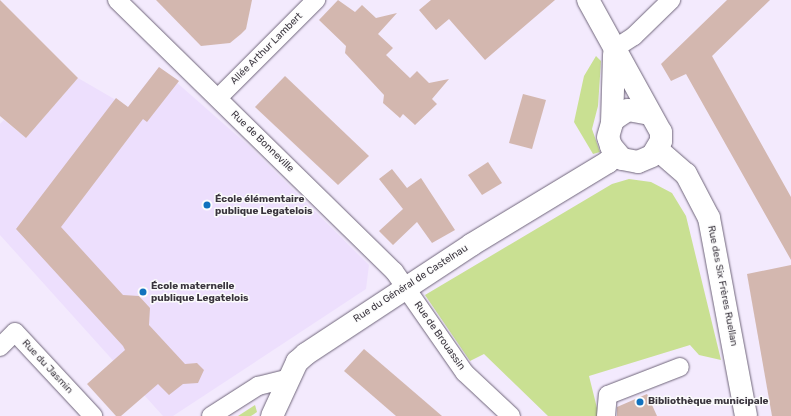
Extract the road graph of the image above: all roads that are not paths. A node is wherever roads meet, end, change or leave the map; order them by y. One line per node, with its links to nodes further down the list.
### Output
1 (117, 0): 6 (street, Rue de Bonneville)
2 (316, 0): 6 (street, Allée Arthur Lambert)
3 (588, 0): 5 (main road)
4 (671, 0): 5 (street)
5 (614, 49): 7 (main road); 8 (main road)
6 (218, 98): 11 (street, Rue de Bonneville)
7 (650, 114): 8 (main road); 9 (main road)
8 (612, 123): 10 (main road)
9 (658, 150): 10 (main road); 20 (main road, Rue des Six Frères Ruellan)
10 (616, 154): 11 (main road, Rue du Général de Castelnau)
11 (405, 287): 14 (main road, Rue du Général de Castelnau); 18 (street, Rue de Brouassin)
12 (0, 347): 15 (street, Rue du Jasmin)
13 (680, 367): 19 (street)
14 (289, 378): 16 (street); 17 (main road, Rue du Général de Castelnau)
15 (93, 416)
16 (211, 416)
17 (272, 416)
18 (511, 416)
19 (606, 416)
20 (746, 416)

